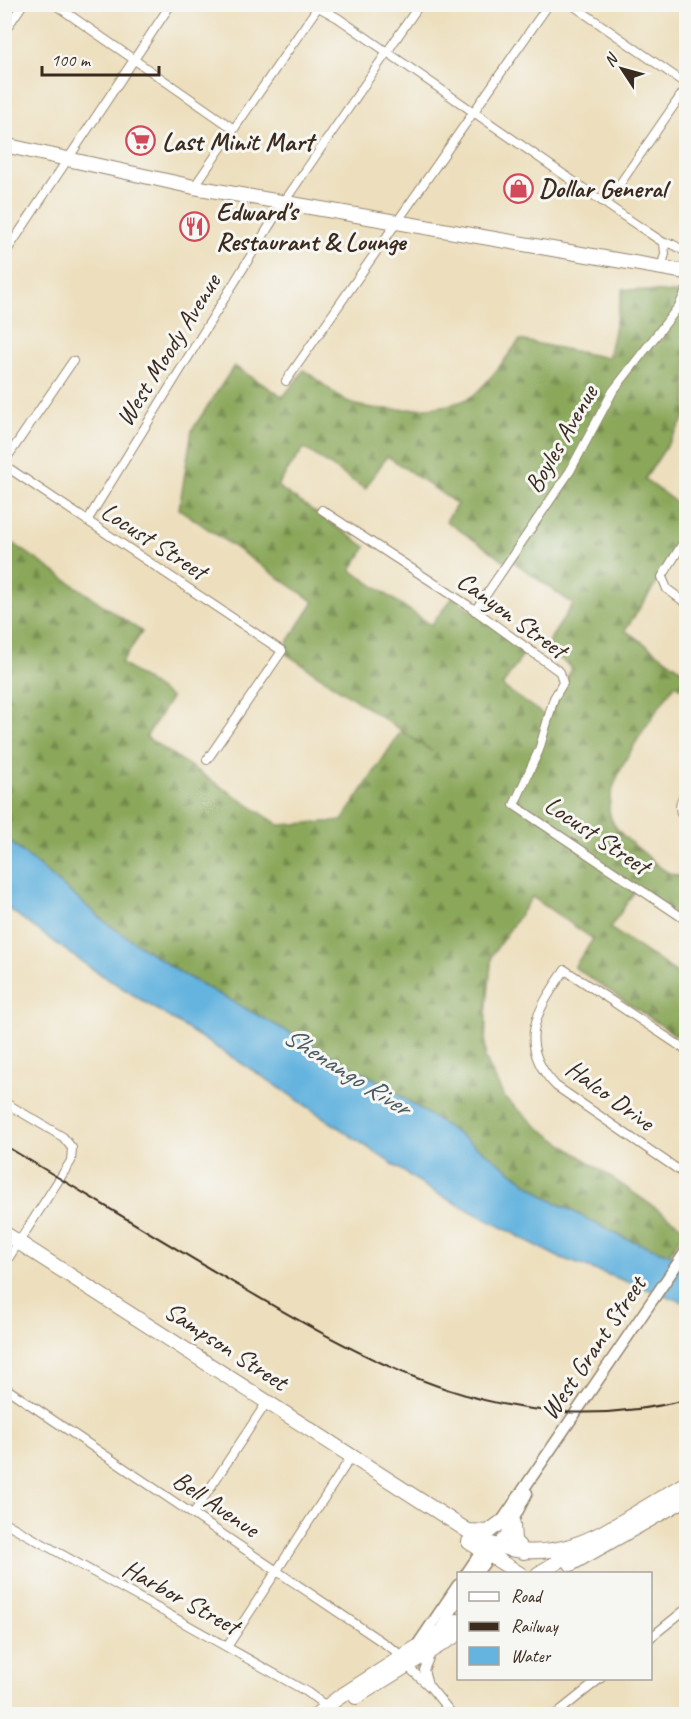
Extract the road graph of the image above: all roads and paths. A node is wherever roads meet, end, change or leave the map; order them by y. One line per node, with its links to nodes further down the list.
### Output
1 (23, 4): 8 (street)
2 (54, 4): 10 (street)
3 (171, 4): 10 (street)
4 (420, 4): 9 (street, West Moody Avenue)
5 (549, 4): 12 (street)
6 (572, 4): 11 (street)
7 (317, 5): 9 (street); 13 (street)
8 (4, 32)
9 (387, 52): 12 (street); 17 (street, West Moody Avenue)
10 (134, 61): 13 (street); 15 (street)
11 (687, 86): 18 (street)
12 (474, 112): 18 (street); 19 (street)
13 (234, 129): 16 (street)
14 (4, 145): 15 (main road)
15 (69, 159): 16 (main road); 22 (street)
16 (194, 187): 17 (main road)
17 (284, 202): 19 (main road); 30 (street, West Moody Avenue)
18 (606, 204): 20 (street)
19 (398, 222): 23 (main road); 27 (street)
20 (664, 243): 21 (street); 23 (street)
21 (687, 252)
22 (4, 255)
23 (661, 267): 24 (main road)
24 (687, 272)
25 (687, 291): 33 (street, Boyles Avenue)
26 (73, 361): 28 (street)
27 (286, 381)
28 (4, 463): 30 (street, Locust Street)
29 (322, 510): 33 (street, Canyon Street)
30 (87, 521): 34 (street, Locust Street)
31 (687, 538): 32 (street)
32 (687, 603)
33 (475, 610): 36 (street, Canyon Street)
34 (207, 760)
35 (687, 792): 37 (street)
36 (514, 805): 38 (street, Locust Street)
37 (687, 821)
38 (687, 920)
39 (687, 1050): 41 (street, Halco Drive)
40 (4, 1102): 43 (street)
41 (687, 1175)
42 (4, 1233): 43 (main road, Sampson Street)
43 (20, 1242): 45 (street); 47 (main road, Sampson Street)
44 (687, 1251): 54 (street, West Grant Street)
45 (4, 1265)
46 (4, 1387): 52 (street, Bell Avenue)
47 (267, 1402): 48 (main road, Sampson Street); 52 (street)
48 (351, 1457): 51 (main road, Sampson Street); 59 (street)
49 (687, 1483): 55 (main road)
50 (687, 1499): 64 (main road)
51 (418, 1502): 56 (main road, Sampson Street); 57 (main road, Sampson Street)
52 (193, 1514): 59 (street, Bell Avenue)
53 (4, 1522): 72 (street, Harbor Street)
54 (506, 1524): 56 (main road); 57 (street, West Grant Street); 58 (main road)
55 (612, 1527): 58 (main road, Sampson Street); 63 (main road)
56 (465, 1530): 57 (main road, Sampson Street)
57 (489, 1548): 58 (main road, Sampson Street); 60 (street, West Grant Street); 61 (street, West Grant Street); 62 (main road, Sampson Street)
58 (524, 1552)
59 (276, 1570): 72 (street); 74 (street, Bell Avenue)
60 (468, 1572)
61 (477, 1572)
62 (518, 1572)
63 (541, 1572)
64 (560, 1572)
65 (457, 1588): 74 (street)
66 (457, 1603): 69 (street)
67 (687, 1609): 71 (street)
68 (457, 1622): 69 (main road)
69 (440, 1633): 74 (main road); 77 (main road)
70 (457, 1635): 73 (main road)
71 (652, 1637)
72 (227, 1647): 78 (street, Harbor Street)
73 (432, 1650): 74 (main road); 76 (street)
74 (408, 1657): 76 (street, Bell Avenue); 77 (main road); 78 (main road)
75 (598, 1680): 80 (street)
76 (430, 1687): 79 (street, Bell Avenue)
77 (355, 1698): 78 (main road)
78 (327, 1712)
79 (452, 1714)
80 (556, 1714)

